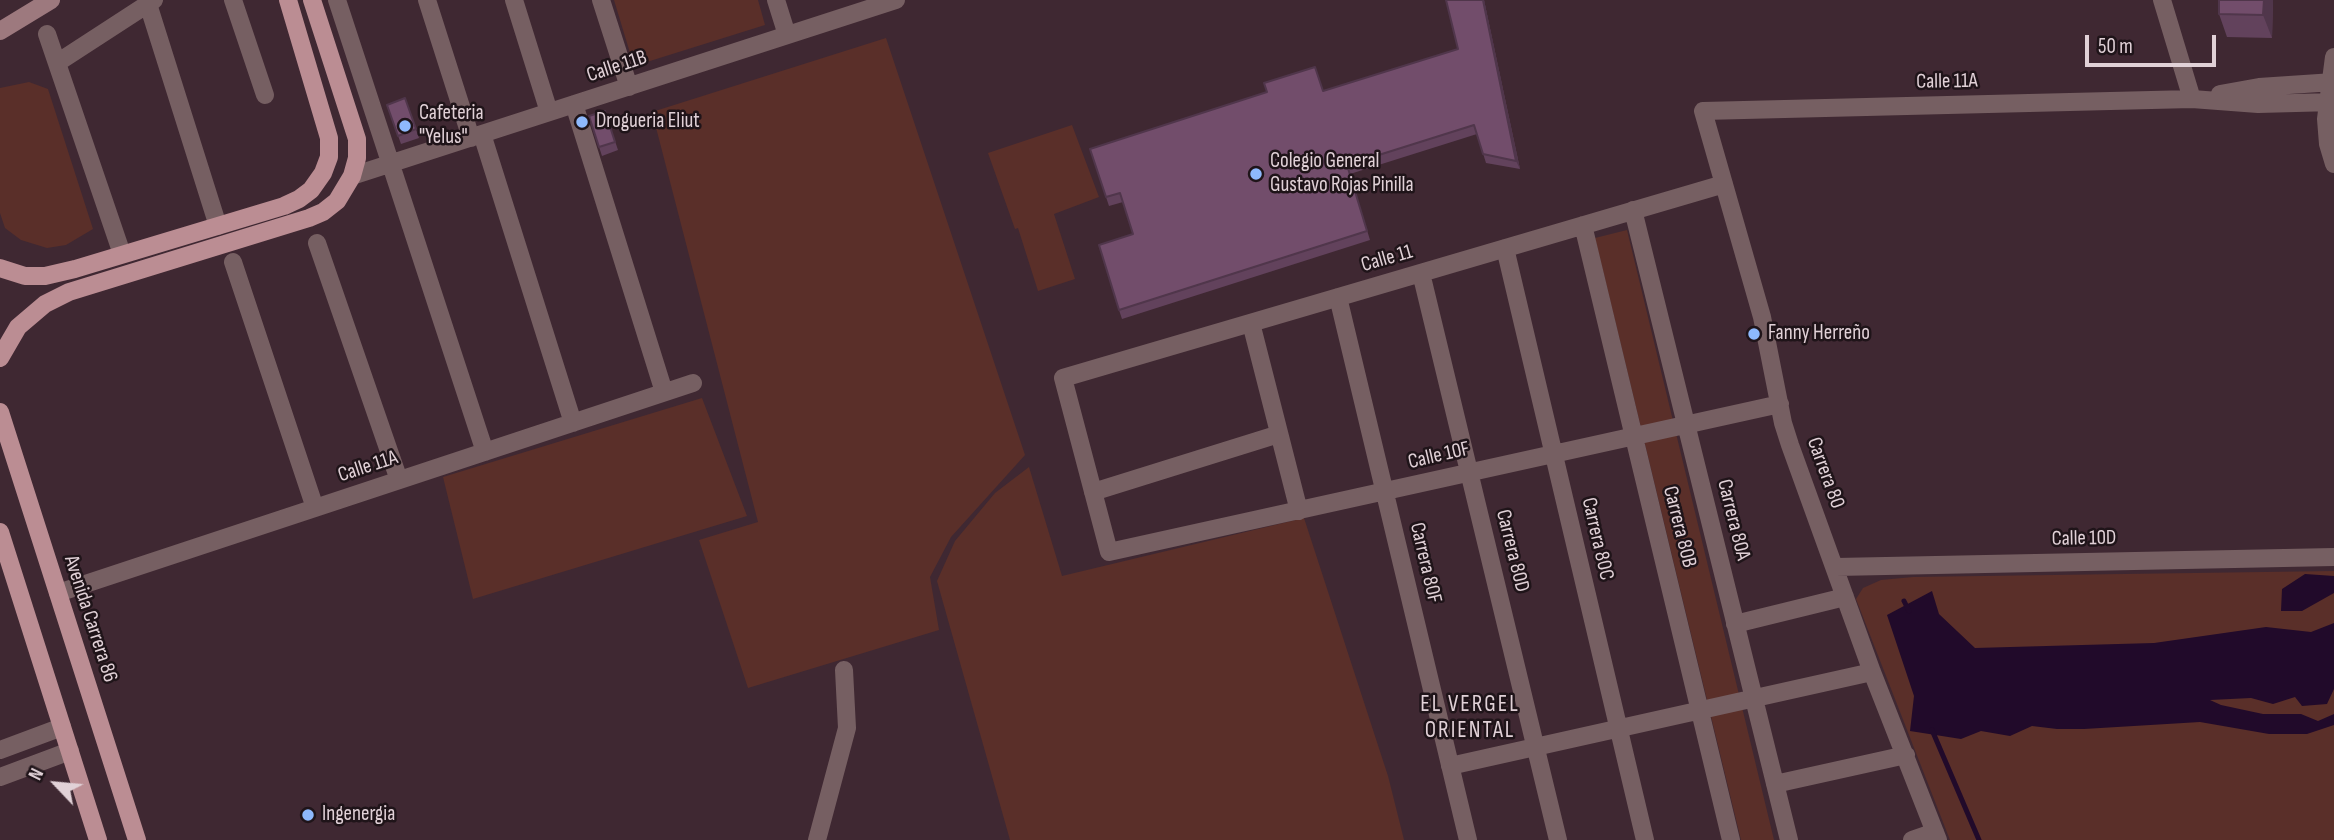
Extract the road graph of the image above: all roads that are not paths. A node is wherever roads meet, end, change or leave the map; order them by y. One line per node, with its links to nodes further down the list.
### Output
1 (51, 0): 14 (main road)
2 (233, 0): 21 (street)
3 (288, 0): 34 (main road)
4 (312, 0): 30 (main road)
5 (337, 0): 28 (street)
6 (427, 0): 27 (street)
7 (514, 0): 26 (street)
8 (601, 0): 20 (street)
9 (776, 0): 16 (street)
10 (896, 0): 13 (street, Calle 11B)
11 (2162, 0): 22 (street)
12 (151, 2): 18 (street); 34 (street)
13 (869, 4): 16 (street, Calle 11B)
14 (0, 31)
15 (47, 34): 18 (street)
16 (787, 35): 20 (street, Calle 11B)
17 (2334, 57): 19 (street)
18 (57, 63): 37 (street)
19 (2332, 82): 22 (street, Calle 11A); 23 (street)
20 (629, 87): 24 (street, Calle 11B)
21 (265, 95)
22 (2193, 99): 23 (street, Calle 11A); 25 (street, Calle 11A)
23 (2331, 103): 29 (street)
24 (574, 104): 26 (street, Calle 11B); 45 (street)
25 (1703, 111): 31 (street, Carrera 80)
26 (549, 113): 27 (street, Calle 11B)
27 (477, 136): 28 (street, Calle 11B); 48 (street)
28 (392, 164): 30 (street, Calle 11B); 52 (street)
29 (2334, 164)
30 (352, 176): 43 (main road)
31 (1724, 184): 32 (street, Calle 11); 46 (street, Carrera 80)
32 (1633, 210): 33 (street, Calle 11); 49 (street, Carrera 80A)
33 (1583, 225): 36 (street, Calle 11); 51 (street, Carrera 80B)
34 (218, 226): 37 (main road)
35 (317, 243): 55 (street)
36 (1505, 248): 40 (street, Calle 11); 53 (street, Carrera 80C)
37 (122, 254): 39 (main road)
38 (233, 262): 58 (street)
39 (0, 268)
40 (1421, 273): 41 (street, Calle 11); 54 (street, Carrera 80D)
41 (1338, 297): 42 (street, Calle 11); 57 (street, Carrera 80F)
42 (1251, 323): 50 (street); 56 (street, Calle 11)
43 (0, 359)
44 (693, 383): 45 (street, Calle 11A)
45 (664, 392): 48 (street, Calle 11A)
46 (1780, 404): 49 (street, Calle 10F); 62 (street, Carrera 80)
47 (0, 412): 63 (main road, Avenida Carrera 86)
48 (573, 422): 52 (street, Calle 11A)
49 (1686, 425): 51 (street, Calle 10F); 65 (street, Carrera 80A)
50 (1279, 434): 56 (street); 59 (street)
51 (1633, 436): 53 (street, Calle 10F); 69 (street, Carrera 80B)
52 (485, 452): 55 (street, Calle 11A)
53 (1554, 454): 54 (street, Calle 10F); 71 (street, Carrera 80C)
54 (1469, 473): 57 (street, Calle 10F); 72 (street, Carrera 80D)
55 (399, 480): 58 (street, Calle 11A)
56 (1093, 492): 59 (street, Calle 10F)
57 (1384, 492): 59 (street, Calle 10F); 76 (street, Carrera 80F)
58 (315, 508): 63 (street, Calle 11A)
59 (1299, 510)
60 (0, 532): 70 (main road)
61 (2334, 557): 62 (street, Calle 10D)
62 (1836, 567): 64 (street, Carrera 80)
63 (58, 593): 81 (main road, Avenida Carrera 86)
64 (1845, 597): 65 (street); 67 (street, Carrera 80)
65 (1735, 624): 68 (street, Carrera 80A)
66 (844, 670): 82 (street)
67 (1872, 672): 68 (street); 75 (street, Carrera 80)
68 (1754, 698): 69 (street); 78 (street, Carrera 80A)
69 (1700, 710): 71 (street); 86 (street, Carrera 80B)
70 (62, 727): 73 (street); 74 (main road)
71 (1619, 728): 72 (street); 85 (street, Carrera 80C)
72 (1536, 747): 76 (street); 84 (street, Carrera 80D)
73 (0, 750)
74 (70, 751): 77 (street); 80 (main road)
75 (1906, 755): 78 (street); 79 (street, Carrera 80)
76 (1450, 766): 83 (street, Carrera 80F)
77 (0, 777)
78 (1775, 784): 87 (street, Carrera 80A)
79 (1937, 836): 88 (street)
80 (98, 840)
81 (137, 840)
82 (817, 840)
83 (1468, 840)
84 (1558, 840)
85 (1646, 840)
86 (1731, 840)
87 (1789, 840)
88 (1912, 840)

